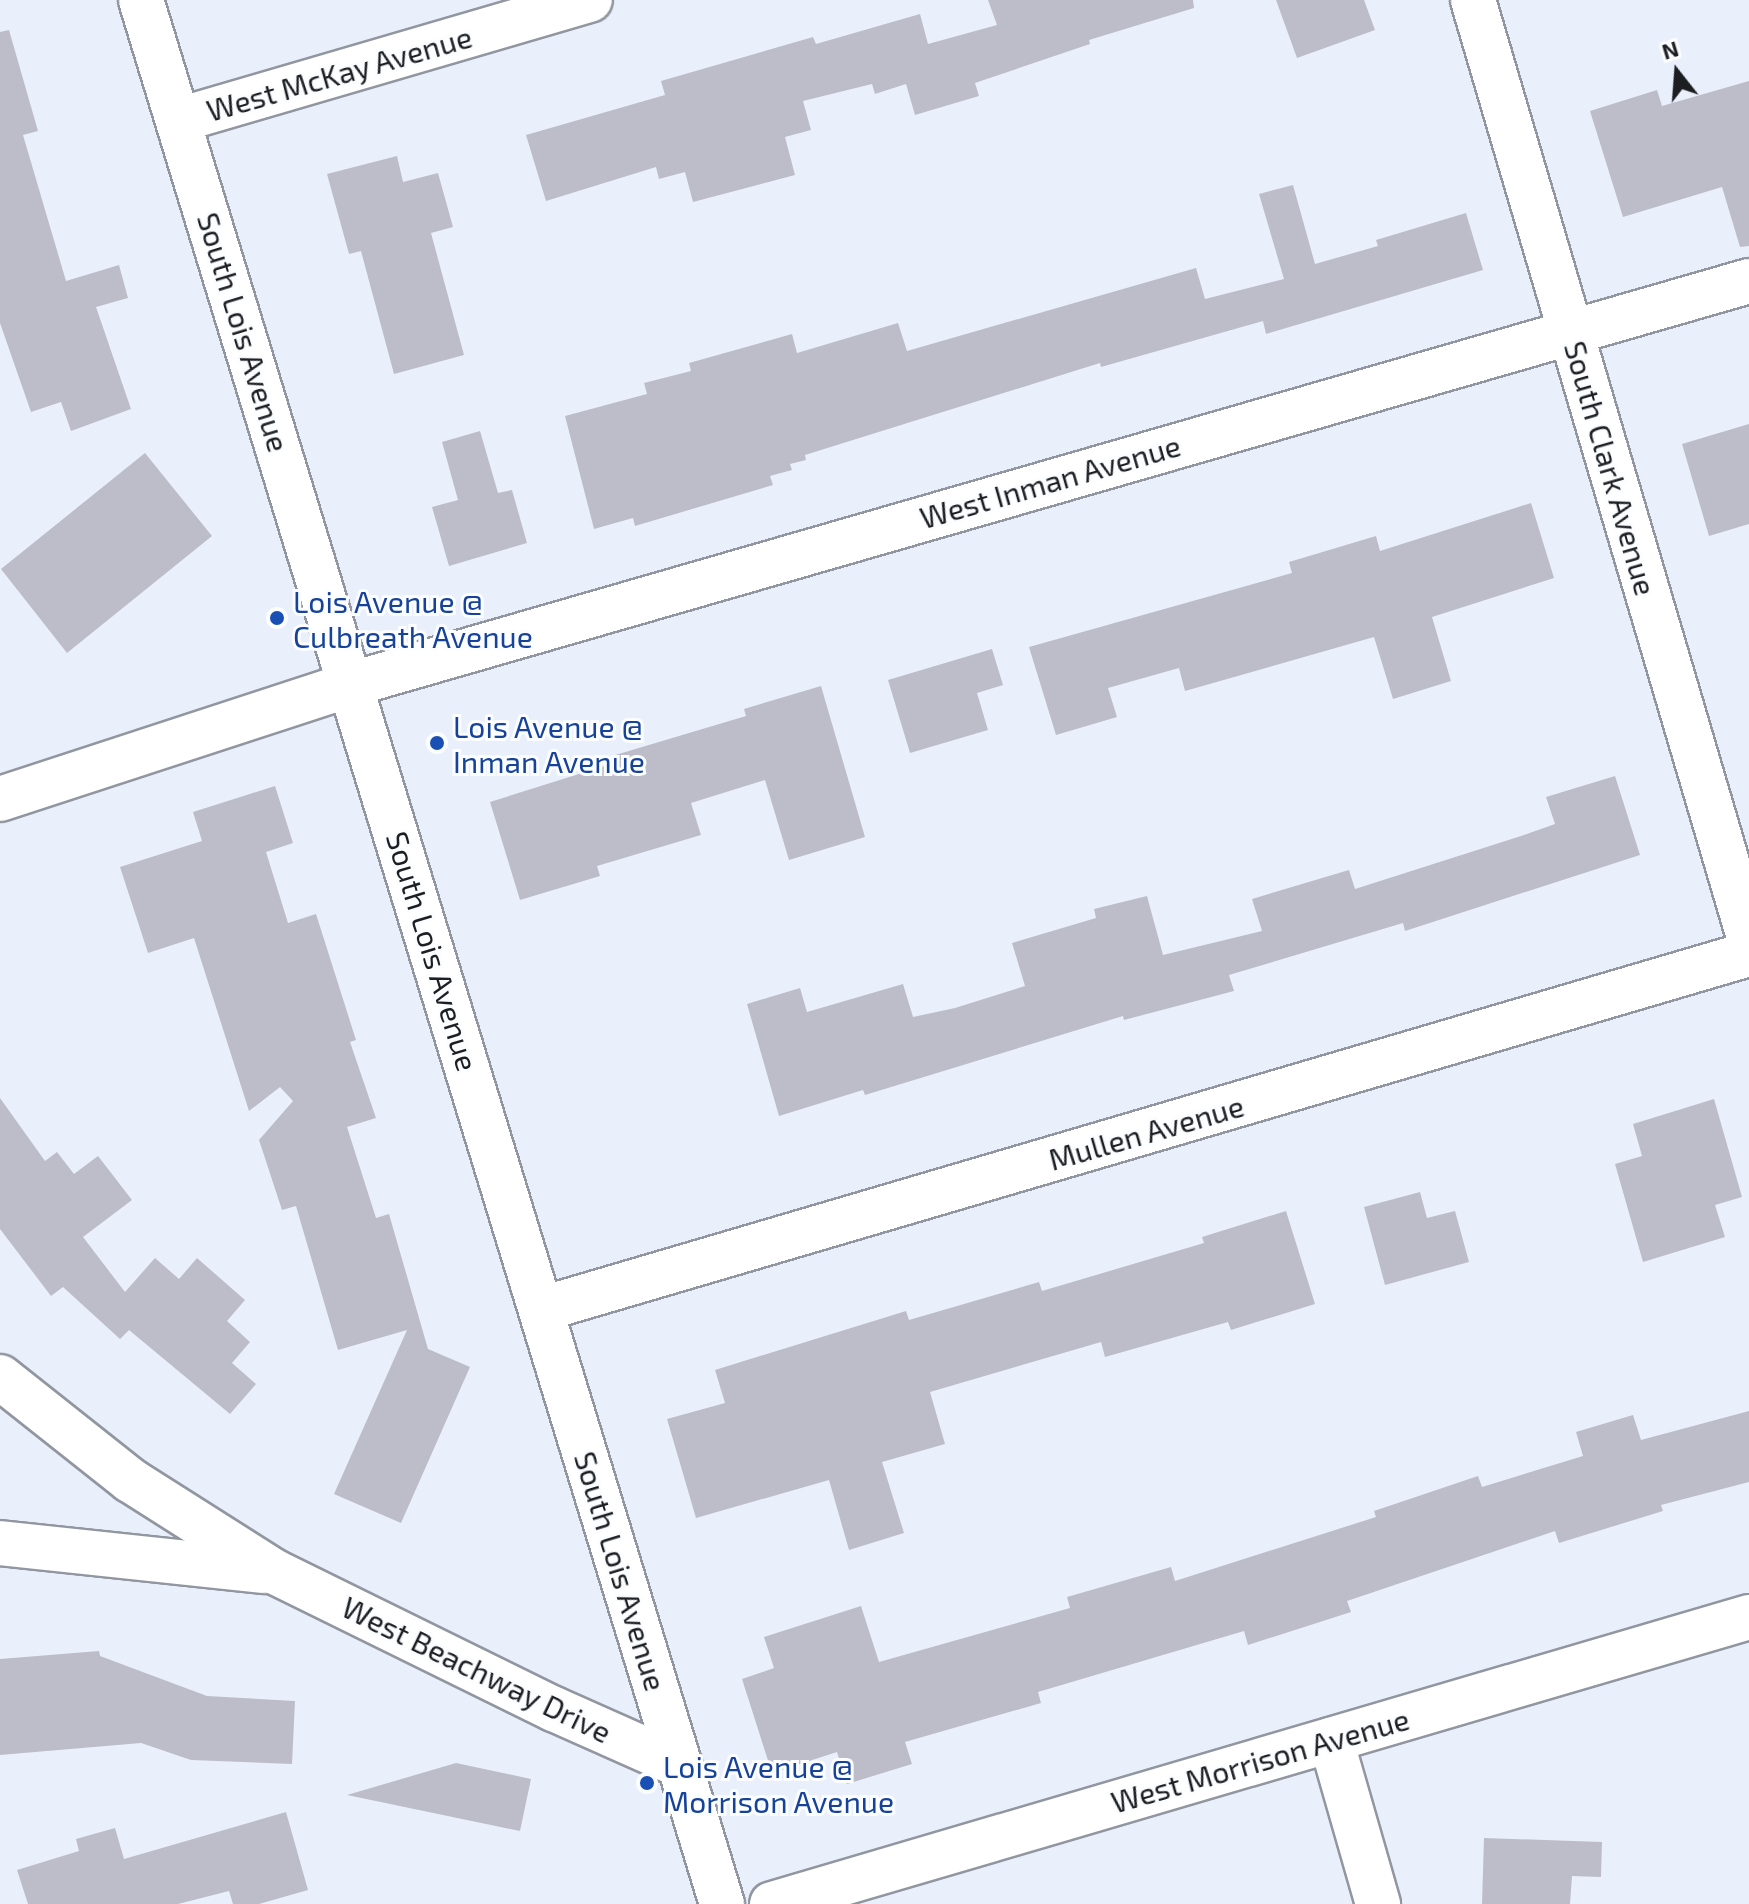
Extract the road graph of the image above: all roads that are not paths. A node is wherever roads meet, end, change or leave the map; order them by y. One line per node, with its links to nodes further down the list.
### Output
1 (141, 0): 4 (street, South Lois Avenue)
2 (590, 0): 4 (street, West McKay Avenue)
3 (1473, 0): 6 (street, South Clark Avenue)
4 (179, 120): 7 (street, South Lois Avenue)
5 (1749, 281): 6 (street, West Inman Avenue)
6 (1570, 330): 7 (street, West Inman Avenue); 9 (street, South Clark Avenue)
7 (352, 684): 8 (street, West Inman Avenue); 11 (street, South Lois Avenue)
8 (0, 799)
9 (1749, 937)
10 (1749, 954): 11 (street, Mullen Avenue)
11 (542, 1309): 17 (street, South Lois Avenue)
12 (0, 1377): 14 (street, West Beachway Drive)
13 (0, 1543): 14 (street, West Beachway Drive)
14 (275, 1572): 17 (street, West Beachway Drive)
15 (1749, 1617): 16 (street, West Morrison Avenue)
16 (1331, 1740): 19 (street, West Morrison Avenue); 20 (street)
17 (680, 1765): 18 (street, South Lois Avenue)
18 (722, 1904)
19 (772, 1904)
20 (1378, 1904)

